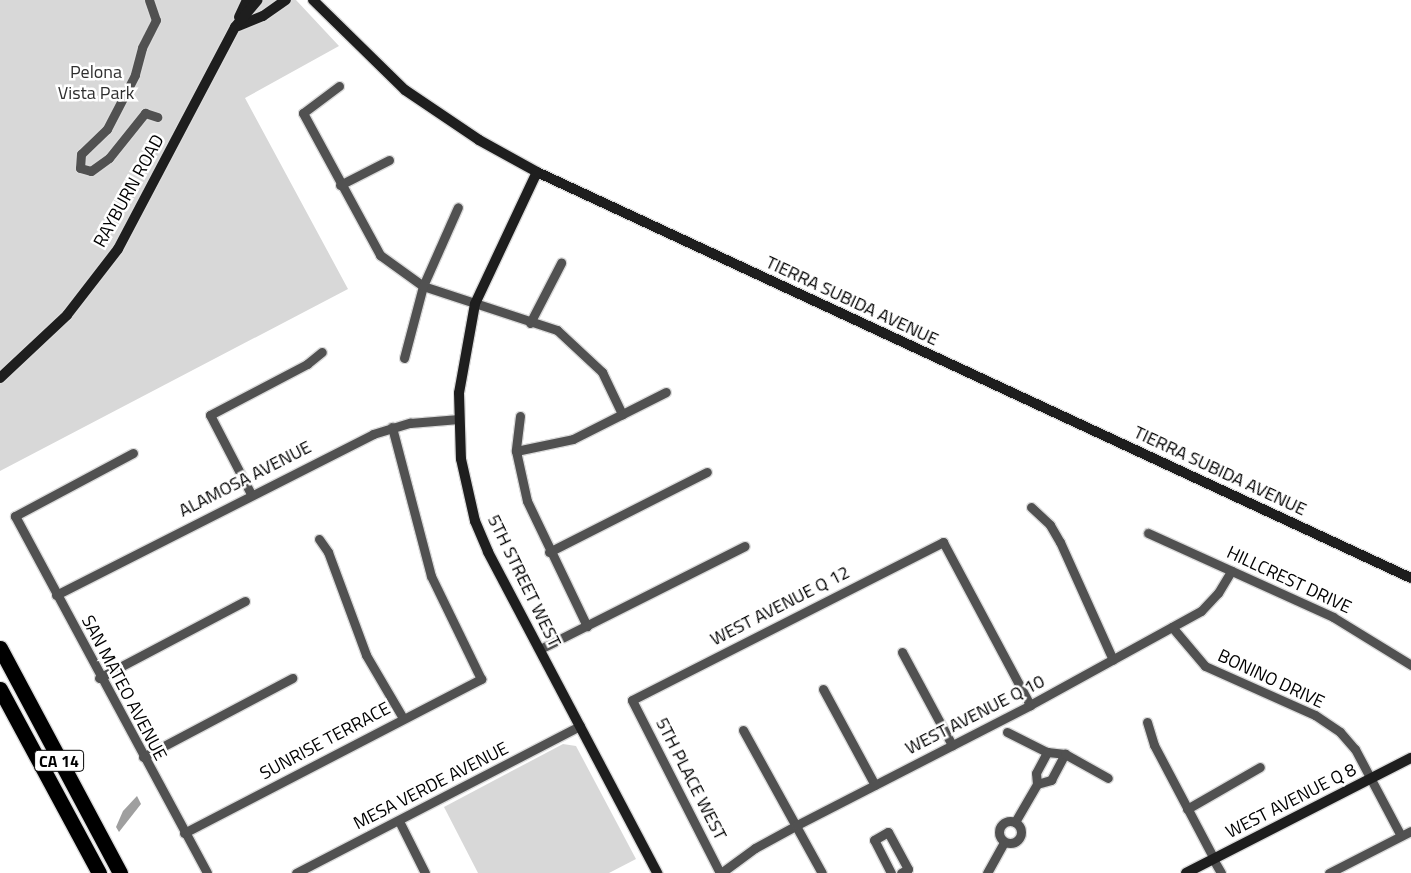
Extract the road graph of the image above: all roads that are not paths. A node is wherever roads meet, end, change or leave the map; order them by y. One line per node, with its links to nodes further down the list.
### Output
1 (149, 0): 8 (street)
2 (247, 0): 6 (street)
3 (258, 0): 6 (street, RAYBURN ROAD)
4 (286, 0): 6 (street)
5 (314, 0): 10 (street, TIERRA SUBIDA AVENUE)
6 (235, 27): 19 (street, RAYBURN ROAD)
7 (338, 86): 11 (street)
8 (157, 117)
9 (389, 160): 11 (street)
10 (537, 172): 15 (street, 5TH STREET WEST); 35 (street, TIERRA SUBIDA AVENUE)
11 (340, 185): 14 (street)
12 (458, 207): 14 (street)
13 (561, 263): 16 (street)
14 (423, 286): 15 (street); 18 (street)
15 (475, 304): 16 (street); 23 (street, 5TH STREET WEST)
16 (530, 323): 21 (street)
17 (322, 352): 28 (street)
18 (404, 358)
19 (0, 378)
20 (666, 392): 21 (street)
21 (622, 414): 25 (street)
22 (520, 416): 25 (street)
23 (458, 419): 24 (street, ALAMOSA AVENUE); 41 (street, 5TH STREET WEST)
24 (392, 427): 28 (street, ALAMOSA AVENUE); 51 (street, SUNRISE TERRACE)
25 (516, 451): 33 (street)
26 (133, 453): 36 (street, SAN MATEO AVENUE)
27 (707, 472): 33 (street)
28 (251, 494): 36 (street, ALAMOSA AVENUE)
29 (1031, 507): 43 (street)
30 (1148, 533): 34 (street, HILLCREST DRIVE)
31 (319, 539): 51 (street)
32 (745, 546): 38 (street)
33 (549, 552): 38 (street)
34 (1231, 571): 39 (street, WEST AVENUE Q 10); 44 (street, HILLCREST DRIVE)
35 (1411, 578)
36 (56, 594): 45 (street, SAN MATEO AVENUE)
37 (245, 601): 45 (street)
38 (587, 626): 41 (street)
39 (1172, 627): 43 (street, WEST AVENUE Q 10); 63 (street, BONINO DRIVE)
40 (0, 648): 77 (highway, CA 14)
41 (540, 649): 53 (street, 5TH STREET WEST)
42 (902, 652): 56 (street)
43 (1114, 660): 50 (street, WEST AVENUE Q 10)
44 (1411, 665)
45 (99, 678): 59 (street, SAN MATEO AVENUE)
46 (292, 678): 59 (street)
47 (0, 689): 76 (highway, CA 14)
48 (823, 689): 65 (street)
49 (632, 700): 50 (street, WEST AVENUE Q 12); 82 (street, 5TH PLACE WEST)
50 (1030, 705): 56 (street, WEST AVENUE Q 10)
51 (403, 718): 71 (street, SUNRISE TERRACE)
52 (1147, 722): 66 (street)
53 (580, 726): 67 (street, MESA VERDE AVENUE); 81 (street, 5TH STREET WEST)
54 (743, 730): 69 (street)
55 (1007, 732): 57 (street)
56 (952, 745): 65 (street, WEST AVENUE Q 10)
57 (1047, 752): 58 (street); 64 (street)
58 (1065, 754): 62 (street); 64 (street)
59 (142, 757): 71 (street, SAN MATEO AVENUE)
60 (1411, 758): 63 (street, WEST AVENUE Q 8)
61 (1260, 767): 66 (street)
62 (1108, 778)
63 (1370, 779): 72 (street, BONINO DRIVE); 74 (street, WEST AVENUE Q 8)
64 (1037, 784): 68 (street)
65 (875, 785): 69 (street, WEST AVENUE Q 10)
66 (1187, 808): 74 (street)
67 (399, 821): 75 (street, MESA VERDE AVENUE); 80 (street)
68 (1015, 822): 73 (street); 73 (street)
69 (797, 825): 82 (street, WEST AVENUE Q 10); 83 (street)
70 (1411, 831): 72 (street)
71 (184, 832): 78 (street, SAN MATEO AVENUE)
72 (1401, 836): 89 (street)
73 (1004, 842): 86 (street)
74 (1213, 859): 87 (street, WEST AVENUE Q 8); 88 (street)
75 (315, 869): 79 (street, MESA VERDE AVENUE)
76 (99, 873)
77 (120, 873)
78 (207, 873)
79 (296, 873)
80 (425, 873)
81 (657, 873)
82 (721, 873)
83 (822, 873)
84 (891, 873): 85 (street)
85 (901, 873)
86 (986, 873)
87 (1186, 873)
88 (1220, 873)
89 (1329, 873)

